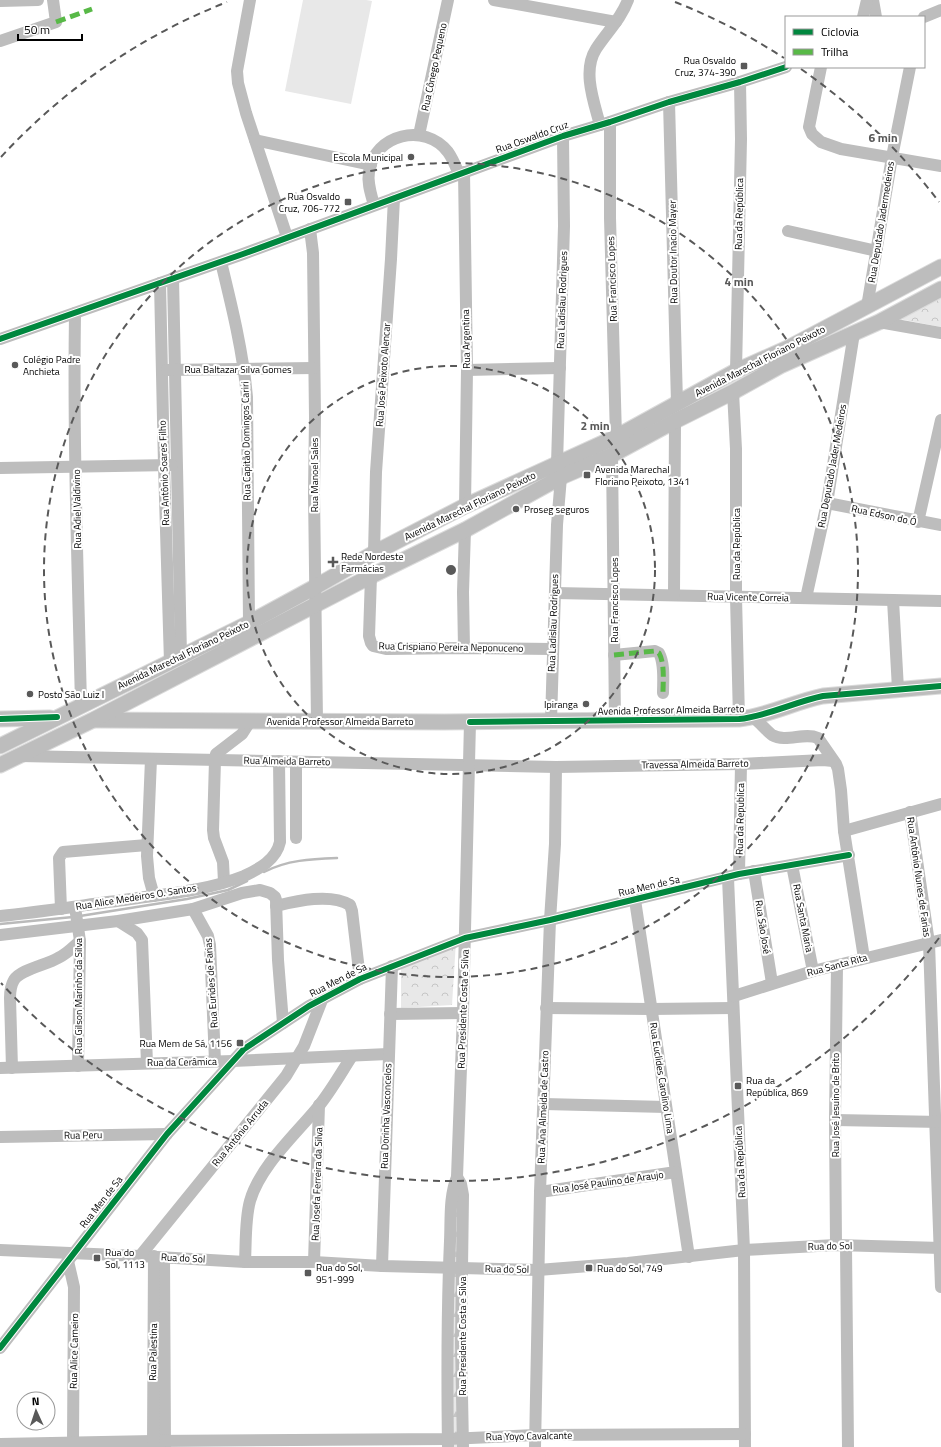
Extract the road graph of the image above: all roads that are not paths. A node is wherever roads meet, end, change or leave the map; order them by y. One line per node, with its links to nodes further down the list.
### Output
1 (38, 0): 9 (street)
2 (53, 0): 15 (street)
3 (250, 0): 24 (street)
4 (448, 0): 22 (street, Rua Cônego Pequeno)
5 (494, 0): 14 (street)
6 (628, 0): 14 (street, Rua Francisco Lopes)
7 (867, 0): 11 (street)
8 (873, 0): 12 (street)
9 (0, 1)
10 (941, 10): 13 (street)
11 (863, 16)
12 (876, 16)
13 (925, 17)
14 (616, 22): 21 (street, Rua Francisco Lopes)
15 (0, 41)
16 (785, 67): 19 (street, Rua Oswaldo Cruz)
17 (821, 68): 25 (street)
18 (910, 68): 25 (street, Rua Deputado Jadermedeiros)
19 (740, 82): 20 (street, Rua Oswaldo Cruz); 52 (street, Rua da República)
20 (669, 102): 21 (street, Rua Oswaldo Cruz); 54 (street, Rua Doutor Inacio Mayer)
21 (605, 123): 23 (street, Rua Oswaldo Cruz); 58 (street, Rua Francisco Lopes)
22 (419, 135): 26 (street); 28 (street)
23 (563, 136): 28 (street, Rua Oswaldo Cruz); 47 (street, Rua Ladislau Rodrigues)
24 (255, 140): 26 (street); 33 (street)
25 (892, 157): 27 (street); 34 (street, Rua Deputado Jadermedeiros)
26 (371, 165): 30 (street)
27 (941, 166)
28 (462, 173): 29 (street, Rua Oswaldo Cruz); 51 (street, Rua Argentina)
29 (394, 198): 30 (street, Rua Oswaldo Cruz); 70 (street, Rua José Peixoto Alencar)
30 (374, 205): 31 (street, Rua Oswaldo Cruz)
31 (310, 229): 33 (street, Rua Oswaldo Cruz); 46 (street, Rua Manoel Sales)
32 (788, 231): 34 (street)
33 (287, 237): 35 (street, Rua Oswaldo Cruz)
34 (877, 251): 40 (street, Rua Deputado Jadermedeiros)
35 (221, 262): 37 (street, Rua Oswaldo Cruz); 48 (street, Rua Capitão Domingos Cariri)
36 (941, 267): 40 (main road, Avenida Marechal Floriano Peixoto)
37 (173, 278): 38 (street, Rua Oswaldo Cruz); 50 (street, Rua Antônio Soares Filho)
38 (160, 283): 41 (street, Rua Oswaldo Cruz); 49 (street, Rua Antônio Soares Filho)
39 (941, 289): 42 (main road, Avenida Marechal Floriano Peixoto)
40 (867, 307): 52 (main road, Avenida Marechal Floriano Peixoto)
41 (75, 313): 45 (street, Rua Oswaldo Cruz); 62 (street, Rua Adiel Valdivino)
42 (879, 322): 43 (main road, Avenida Marechal Floriano Peixoto); 44 (street)
43 (854, 333): 53 (main road, Avenida Marechal Floriano Peixoto); 65 (street, Rua Deputado Jader Medeiros)
44 (941, 333)
45 (0, 339)
46 (314, 368): 48 (street, Rua Baltazar Silva Gomes); 72 (street, Rua Manoel Sales)
47 (560, 368): 51 (street); 64 (street, Rua Ladislau Rodrigues)
48 (244, 369): 50 (street, Rua Baltazar Silva Gomes); 81 (street, Rua Capitão Domingos Cariri)
49 (162, 370): 50 (street, Rua Baltazar Silva Gomes); 60 (street, Rua Antônio Soares Filho)
50 (175, 370): 61 (street, Rua Antônio Soares Filho)
51 (467, 370): 66 (street, Rua Argentina)
52 (736, 371): 54 (main road, Avenida Marechal Floriano Peixoto)
53 (734, 392): 55 (main road, Avenida Marechal Floriano Peixoto); 76 (street, Rua da República)
54 (677, 403): 58 (main road, Avenida Marechal Floriano Peixoto)
55 (675, 420): 59 (main road, Avenida Marechal Floriano Peixoto); 75 (street)
56 (941, 420): 57 (street)
57 (940, 432): 67 (street)
58 (616, 437): 64 (main road, Avenida Marechal Floriano Peixoto)
59 (612, 455): 64 (main road, Avenida Marechal Floriano Peixoto); 74 (street, Rua Francisco Lopes)
60 (164, 465): 61 (street); 62 (street); 85 (street, Rua Antônio Soares Filho)
61 (177, 465): 85 (street, Rua Antônio Soares Filho)
62 (76, 467): 63 (street); 89 (street, Rua Adiel Valdivino)
63 (0, 468)
64 (559, 470): 66 (main road, Avenida Marechal Floriano Peixoto); 69 (main road, Avenida Marechal Floriano Peixoto); 73 (street, Rua Ladislau Rodrigues)
65 (827, 503): 67 (street, Rua Edson do Ó); 77 (street, Rua Deputado Jader Medeiros)
66 (465, 506): 70 (main road, Avenida Marechal Floriano Peixoto)
67 (918, 522): 68 (street, Rua Edson do Ó)
68 (941, 526)
69 (465, 530): 71 (main road, Avenida Marechal Floriano Peixoto); 82 (street)
70 (374, 553): 72 (main road, Avenida Marechal Floriano Peixoto)
71 (371, 576): 80 (main road, Avenida Marechal Floriano Peixoto); 82 (street, Rua Crispiano Pereira Neponuceno)
72 (315, 587): 80 (street, Rua Manoel Sales); 81 (main road, Avenida Marechal Floriano Peixoto)
73 (555, 593): 74 (street, Rua Vicente Correia); 83 (street, Rua Ladislau Rodrigues)
74 (613, 594): 75 (street, Rua Vicente Correia); 84 (street, Rua Francisco Lopes)
75 (674, 595): 76 (street, Rua Vicente Correia)
76 (736, 597): 77 (street, Rua Vicente Correia); 92 (street, Rua da República)
77 (806, 598): 78 (street, Rua Vicente Correia)
78 (893, 600): 79 (street, Rua Vicente Correia); 87 (street)
79 (941, 601)
80 (316, 606): 93 (main road, Avenida Marechal Floriano Peixoto); 95 (street, Rua Manoel Sales)
81 (249, 622): 85 (main road, Avenida Marechal Floriano Peixoto)
82 (464, 648): 83 (street, Rua Crispiano Pereira Neponuceno)
83 (552, 649): 96 (street, Rua Ladislau Rodrigues)
84 (614, 655): 88 (street); 97 (street, Rua Francisco Lopes)
85 (176, 659): 89 (main road, Avenida Marechal Floriano Peixoto)
86 (941, 686): 87 (main road, Avenida Professor Almeida Barreto)
87 (898, 689): 92 (main road, Avenida Professor Almeida Barreto)
88 (663, 693)
89 (81, 705): 90 (main road, Avenida Marechal Floriano Peixoto)
90 (57, 717): 91 (main road, Avenida Professor Almeida Barreto); 93 (main road, Avenida Professor Almeida Barreto); 99 (main road, Avenida Marechal Floriano Peixoto)
91 (0, 719)
92 (746, 719): 97 (main road, Avenida Professor Almeida Barreto); 103 (street)
93 (93, 720): 94 (main road, Avenida Professor Almeida Barreto); 100 (main road, Avenida Marechal Floriano Peixoto)
94 (251, 720): 95 (main road, Avenida Professor Almeida Barreto); 102 (street)
95 (317, 721): 98 (main road, Avenida Professor Almeida Barreto)
96 (551, 721): 97 (main road, Avenida Professor Almeida Barreto); 98 (main road, Avenida Professor Almeida Barreto)
97 (615, 721)
98 (470, 722): 108 (street, Rua Presidente Costa e Silva)
99 (0, 746)
100 (18, 756): 101 (street, Rua Almeida Barreto); 107 (main road, Avenida Marechal Floriano Peixoto)
101 (151, 759): 102 (street, Rua Almeida Barreto); 114 (street)
102 (215, 760): 104 (street, Rua Almeida Barreto); 119 (street)
103 (833, 760): 106 (street, Travessa Almeida Barreto); 112 (street)
104 (279, 761): 105 (street, Rua Almeida Barreto); 119 (street, Rua Alice Medeiros O. Santos)
105 (296, 762): 108 (street, Rua Almeida Barreto); 113 (street)
106 (741, 764): 109 (street, Travessa Almeida Barreto); 118 (street, Rua da Republica)
107 (0, 765)
108 (470, 765): 109 (street, Rua Almeida Barreto); 130 (street, Rua Presidente Costa e Silva)
109 (556, 767): 127 (street, Rua Ana Almeida de Castro)
110 (941, 804): 111 (street)
111 (910, 812): 112 (street); 133 (street, Rua Antônio Nunes de Farias)
112 (844, 831): 115 (street)
113 (296, 838)
114 (147, 845): 120 (street); 123 (street)
115 (849, 855): 116 (street, Rua Men de Sa); 134 (street)
116 (792, 865): 117 (street, Rua Men de Sa); 137 (street, Rua Santa Maria)
117 (754, 871): 118 (street, Rua Men de Sa); 139 (street, Rua São José)
118 (734, 876): 121 (street, Rua Men de Sa); 140 (street, Rua da República)
119 (224, 882): 120 (street, Rua Alice Medeiros O. Santos)
120 (154, 896): 126 (street, Rua Alice Medeiros O. Santos)
121 (635, 900): 127 (street, Rua Men de Sa); 144 (street, Rua Euclides Carolino Lima)
122 (275, 901): 124 (street, Rua Alice Medeiros O. Santos); 138 (street); 147 (street)
123 (61, 909): 125 (street, Rua Alice Medeiros O. Santos); 126 (street, Rua Alice Medeiros O. Santos)
124 (193, 909): 128 (street, Rua Alice Medeiros O. Santos); 151 (street, Rua Eurides de Farias)
125 (0, 916)
126 (76, 916): 128 (street, Rua Alice Medeiros O. Santos); 129 (street, Rua Alice Medeiros O. Santos); 132 (street, Rua Gilson Marinho da Silva)
127 (550, 920): 130 (street, Rua Men de Sa); 142 (street, Rua Ana Almeida de Castro)
128 (118, 921): 153 (street)
129 (0, 935)
130 (465, 938): 135 (street, Rua Men de Sa); 145 (street, Rua Presidente Costa e Silva)
131 (941, 940): 133 (street, Rua Santa Rita)
132 (80, 941): 154 (street, Rua Gilson Marinho da Silva); 155 (street)
133 (929, 943): 134 (street, Rua Santa Rita); 160 (street, Rua Antônio Nunes de Farias)
134 (864, 958): 136 (street, Rua Santa Rita)
135 (392, 966): 138 (street, Rua Men de Sa); 146 (street, Rua Dorinha Vasconcelos)
136 (837, 966): 137 (street, Rua Santa Rita); 159 (street, Rua José Jesuino de Brito)
137 (813, 971): 139 (street, Rua Santa Rita)
138 (360, 979): 141 (street, Rua Men de Sa)
139 (772, 983): 140 (street, Rua Santa Rita)
140 (734, 996): 143 (street, Rua da República)
141 (322, 1000): 147 (street, Rua Men de Sa); 150 (street, Rua Antônio Arruda)
142 (546, 1008): 144 (street); 156 (street, Rua Ana Almeida de Castro)
143 (733, 1008): 144 (street); 169 (street, Rua da República)
144 (651, 1010): 158 (street, Rua Euclides Carolino Lima)
145 (463, 1013): 146 (street); 164 (street, Rua Presidente Costa e Silva)
146 (390, 1014): 148 (street, Rua Dorinha Vasconcelos)
147 (283, 1023): 152 (street, Rua Men de Sa)
148 (388, 1054): 149 (street, Rua da Cerâmica); 176 (street, Rua Dorinha Vasconcelos)
149 (352, 1056): 150 (street, Rua da Cerâmica); 157 (street)
150 (298, 1058): 152 (street, Rua da Cerâmica); 170 (street, Rua Antônio Arruda)
151 (215, 1061): 152 (street, Rua da Cerâmica); 153 (street, Rua da Cerâmica)
152 (233, 1061): 161 (street, Rua Men de Sa)
153 (147, 1063): 154 (street, Rua da Cerâmica)
154 (78, 1066): 155 (street, Rua da Cerâmica)
155 (6, 1068)
156 (544, 1104): 158 (street); 165 (street, Rua Ana Almeida de Castro)
157 (319, 1105): 174 (street); 175 (street, Rua Josefa Ferreira da Silva)
158 (666, 1107): 163 (street, Rua Euclides Carolino Lima)
159 (835, 1120): 160 (street); 166 (street, Rua José Jesuino de Brito)
160 (938, 1122): 167 (street, Rua Antônio Nunes de Farias)
161 (167, 1134): 162 (street, Rua Peru); 172 (street, Rua Men de Sa)
162 (0, 1137)
163 (676, 1172): 165 (street, Rua José Paulino de Araujo); 171 (street, Rua Euclides Carolino Lima)
164 (457, 1177): 177 (street, Rua Presidente Costa e Silva); 178 (street, Rua Presidente Costa e Silva)
165 (540, 1192): 179 (street, Rua Ana Almeida de Castro)
166 (841, 1246): 167 (street, Rua do Sol); 169 (street, Rua do Sol); 190 (street, Rua José Jesuino de Brito)
167 (940, 1248): 180 (street, Rua Antônio Nunes de Farias)
168 (0, 1250): 172 (street, Rua do Sol)
169 (744, 1250): 171 (street, Rua do Sol); 182 (street, Rua da República)
170 (140, 1256): 172 (street, Rua do Sol); 173 (street, Rua do Sol)
171 (688, 1256): 179 (street, Rua do Sol)
172 (72, 1257): 181 (street, Rua Men de Sa); 184 (street, Rua Alice Carneiro)
173 (159, 1257): 174 (street, Rua do Sol); 188 (street, Rua Palestina)
174 (245, 1262): 175 (street, Rua do Sol)
175 (314, 1262): 176 (street, Rua do Sol)
176 (382, 1266): 177 (street, Rua do Sol)
177 (449, 1268): 178 (street, Rua do Sol); 185 (street, Rua Presidente Costa e Silva)
178 (462, 1268): 179 (street, Rua do Sol); 186 (street, Rua Presidente Costa e Silva)
179 (538, 1270): 183 (street, Rua Ana Almeida de Castro)
180 (941, 1287)
181 (0, 1348)
182 (745, 1434): 183 (street, Rua Yoyo Cavalcante); 189 (street, Rua da República)
183 (535, 1441): 186 (street, Rua Yoyo Cavalcante)
184 (73, 1442): 187 (street, Rua Yoyo Cavalcante); 188 (street, Rua Yoyo Cavalcante)
185 (448, 1443): 186 (street, Rua Yoyo Cavalcante); 188 (street, Rua Yoyo Cavalcante)
186 (463, 1443)
187 (0, 1444)
188 (159, 1444)
189 (745, 1447)
190 (848, 1447)

